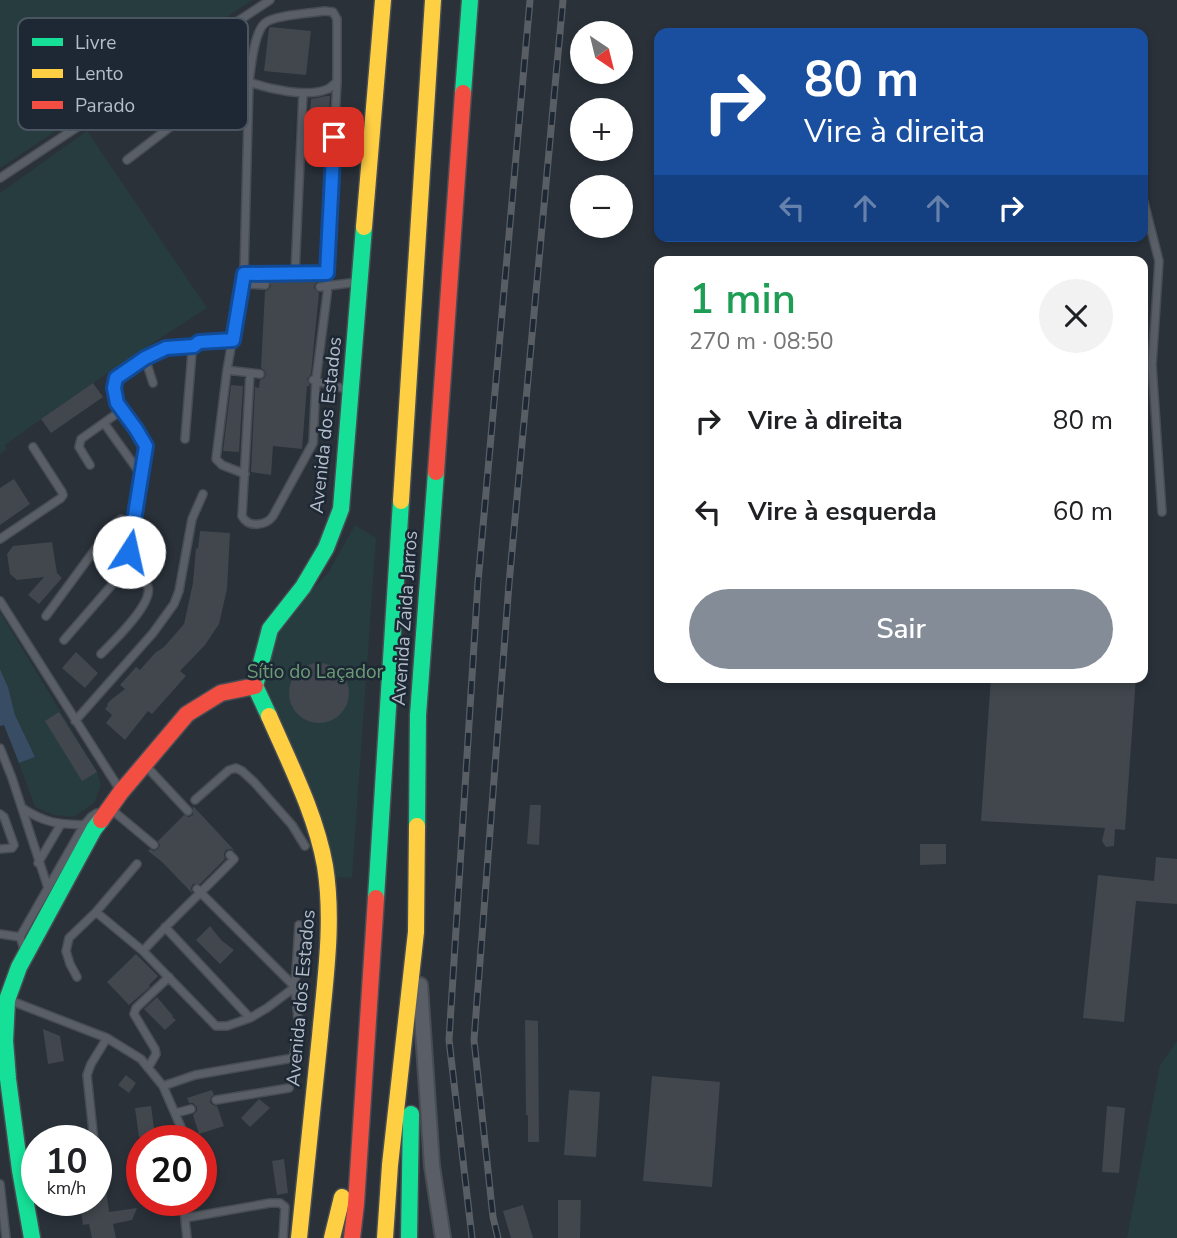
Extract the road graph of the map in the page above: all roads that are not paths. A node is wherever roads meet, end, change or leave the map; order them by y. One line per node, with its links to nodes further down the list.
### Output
1 (271, 0): 5 (lane)
2 (383, 0): 19 (main road, Avenida dos Estados)
3 (433, 0): 88 (main road, Avenida Zaida Jarros)
4 (470, 0): 71 (main road, Avenida Zaida Jarros)
5 (244, 18)
6 (249, 82): 7 (lane); 8 (lane); 9 (lane)
7 (337, 82): 8 (lane); 16 (lane)
8 (303, 93): 18 (lane)
9 (248, 111)
10 (73, 130): 14 (lane)
11 (166, 130): 13 (lane)
12 (248, 130): 17 (lane)
13 (127, 160)
14 (0, 178)
15 (1148, 220): 40 (lane)
16 (327, 273): 18 (lane); 22 (lane)
17 (244, 274): 18 (lane); 20 (lane)
18 (295, 274)
19 (360, 281): 22 (lane); 31 (main road, Avenida dos Estados)
20 (242, 284): 21 (lane); 23 (lane)
21 (265, 285)
22 (324, 287): 29 (lane)
23 (233, 340): 24 (lane); 26 (lane)
24 (194, 346): 25 (lane); 34 (lane)
25 (145, 358): 30 (lane); 32 (lane)
26 (227, 370): 27 (lane); 37 (lane)
27 (250, 373): 28 (lane); 37 (lane)
28 (260, 374)
29 (314, 380): 31 (lane); 37 (lane)
30 (153, 383)
31 (350, 391): 48 (main road, Avenida dos Estados)
32 (122, 410): 33 (lane); 38 (lane)
33 (104, 423): 36 (lane); 38 (lane)
34 (185, 439)
35 (33, 447): 42 (lane)
36 (90, 465)
37 (245, 474)
38 (142, 476): 41 (lane)
39 (203, 494): 49 (lane)
40 (1162, 512)
41 (134, 522): 43 (lane); 45 (lane)
42 (0, 539)
43 (122, 566): 46 (lane); 47 (lane)
44 (0, 601): 49 (lane)
45 (46, 616)
46 (64, 640)
47 (102, 654)
48 (255, 686): 51 (main road); 97 (main road, Avenida dos Estados)
49 (75, 721): 52 (lane)
50 (0, 748): 54 (lane)
51 (145, 765): 52 (main road); 56 (lane)
52 (121, 792): 55 (main road)
53 (195, 800): 61 (lane)
54 (22, 808): 58 (lane); 64 (lane)
55 (109, 808): 59 (lane); 60 (lane); 75 (main road)
56 (188, 811)
57 (0, 814): 62 (lane)
58 (61, 824): 59 (lane); 64 (lane)
59 (84, 825): 66 (lane)
60 (154, 845)
61 (305, 846)
62 (0, 849)
63 (232, 857): 67 (lane)
64 (38, 863): 66 (lane)
65 (137, 864): 68 (lane)
66 (48, 888): 73 (lane)
67 (200, 891): 70 (lane); 78 (lane)
68 (96, 912): 74 (lane); 76 (lane)
69 (299, 925): 78 (lane)
70 (165, 927): 74 (lane); 80 (lane)
71 (416, 932): 100 (main road, Avenida Zaida Jarros); 101 (main road); 102 (street)
72 (0, 934): 73 (lane)
73 (20, 937): 75 (lane)
74 (144, 951): 77 (lane)
75 (26, 956): 79 (main road)
76 (77, 976)
77 (169, 977): 80 (lane); 82 (lane)
78 (295, 987): 80 (lane); 83 (lane)
79 (4, 1003): 81 (lane); 94 (main road)
80 (250, 1018)
81 (107, 1038): 82 (lane); 89 (lane)
82 (148, 1068): 83 (lane)
83 (163, 1086): 87 (lane)
84 (289, 1088): 85 (lane)
85 (216, 1100)
86 (191, 1109): 87 (lane)
87 (176, 1113): 90 (lane)
88 (360, 1124): 98 (main road); 99 (main road, Avenida Zaida Jarros)
89 (92, 1125)
90 (181, 1125)
91 (0, 1184): 93 (lane)
92 (185, 1217): 95 (lane); 96 (lane)
93 (6, 1238)
94 (32, 1238)
95 (187, 1238)
96 (283, 1238)
97 (299, 1238)
98 (332, 1238)
99 (352, 1238)
100 (385, 1238)
101 (409, 1238)
102 (443, 1238)

